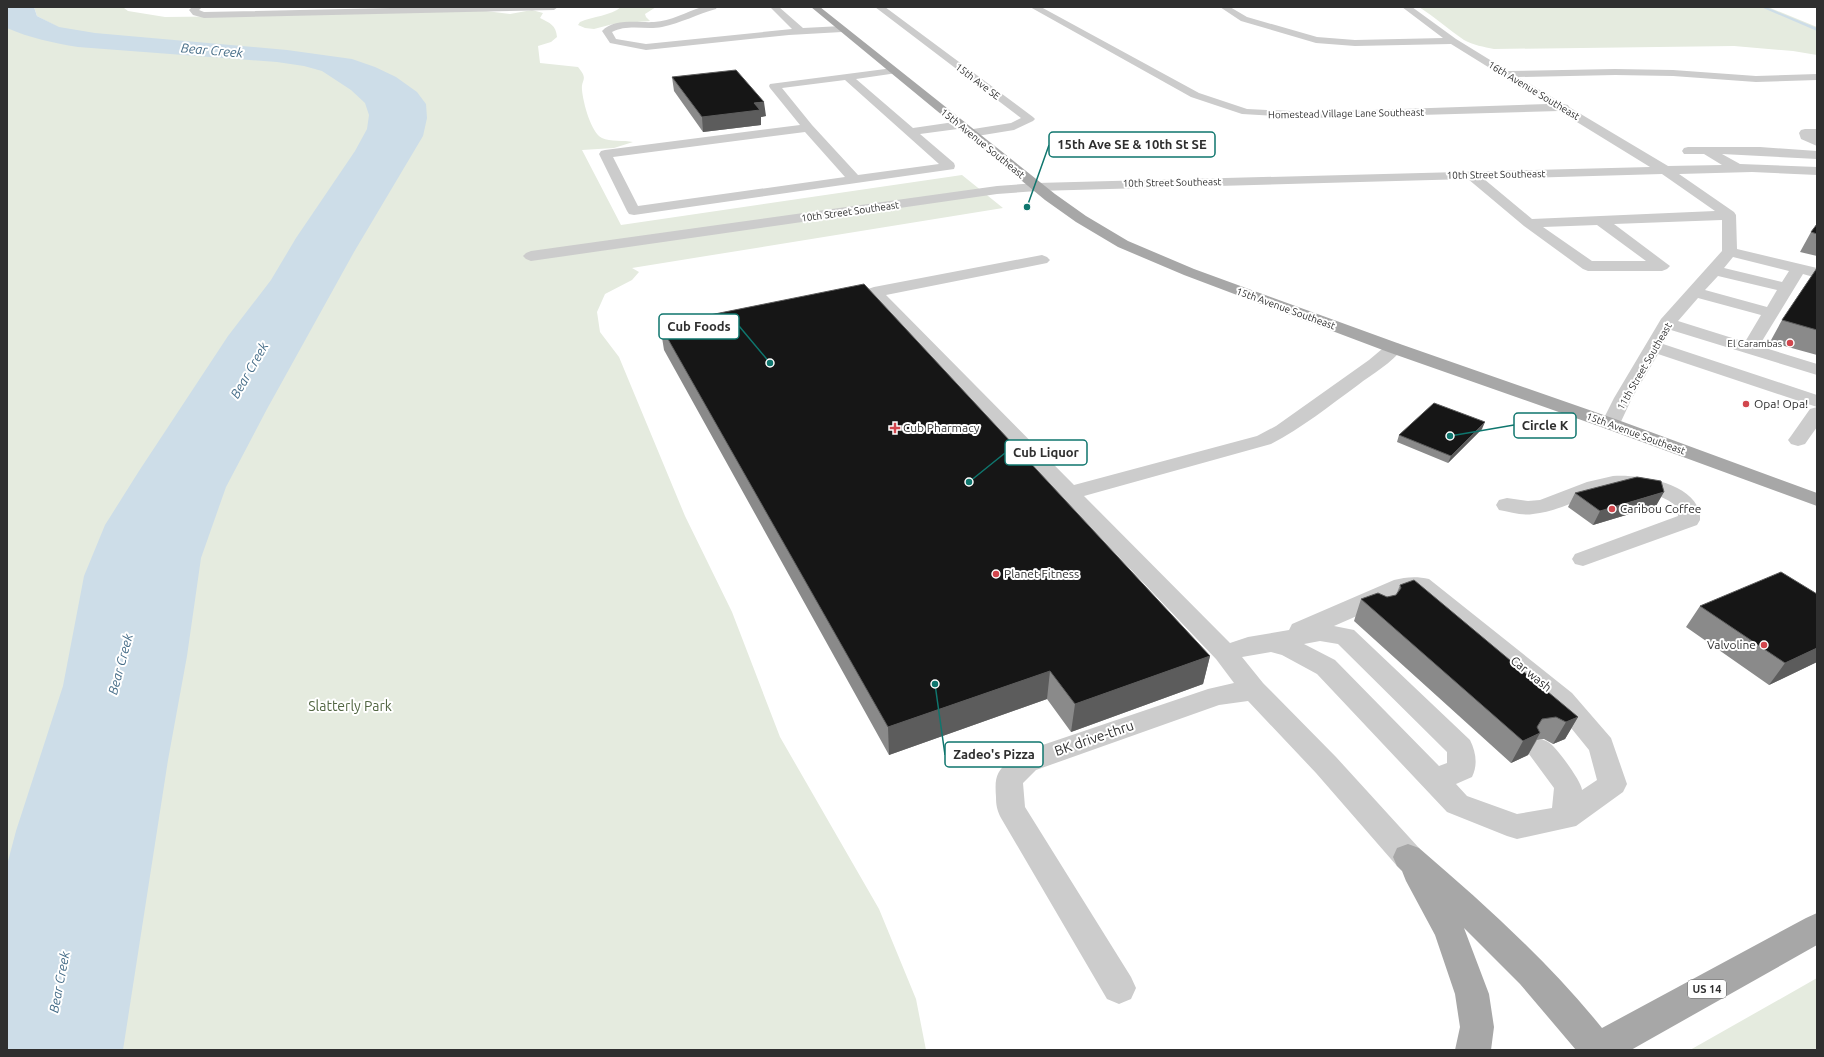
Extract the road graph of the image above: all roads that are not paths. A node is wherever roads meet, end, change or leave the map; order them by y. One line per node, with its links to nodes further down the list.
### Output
1 (198, 7): 9 (street)
2 (713, 7): 11 (street)
3 (774, 7): 11 (street)
4 (815, 7): 10 (main road, 15th Avenue Southeast)
5 (879, 7): 25 (street, 15th Ave SE)
6 (1034, 7): 21 (street, Homestead Village Lane Southeast)
7 (1224, 7): 12 (street)
8 (1406, 7): 12 (street, 16th Avenue Southeast)
9 (554, 8)
10 (842, 29): 11 (street); 13 (main road, 15th Avenue Southeast)
11 (801, 32)
12 (1453, 40): 14 (street, 16th Avenue Southeast)
13 (894, 71): 15 (street); 17 (main road, 15th Avenue Southeast)
14 (1506, 74): 16 (street); 21 (street, 16th Avenue Southeast)
15 (846, 76): 20 (street); 23 (street)
16 (1817, 77)
17 (909, 83): 18 (street); 22 (main road, 15th Avenue Southeast)
18 (896, 85)
19 (876, 87): 20 (street)
20 (861, 89): 24 (street)
21 (1564, 107): 32 (street, 16th Avenue Southeast)
22 (961, 125): 24 (street); 25 (main road, 15th Avenue Southeast)
23 (808, 128): 35 (street); 35 (street)
24 (910, 132): 35 (street)
25 (971, 133): 36 (main road, 15th Avenue Southeast)
26 (1817, 133): 27 (street)
27 (1817, 142)
28 (1706, 150): 29 (street); 30 (street); 31 (street)
29 (1688, 151)
30 (1817, 155)
31 (1737, 168): 32 (street, 10th Street Southeast); 33 (street, 10th Street Southeast)
32 (1665, 170): 34 (street, 10th Street Southeast); 37 (street)
33 (1817, 171)
34 (1471, 175): 36 (street, 10th Street Southeast); 39 (street)
35 (855, 180)
36 (1037, 187): 41 (street, 10th Street Southeast); 51 (main road, 15th Avenue Southeast)
37 (1729, 215): 38 (street); 40 (street)
38 (1601, 221): 39 (street); 39 (street)
39 (1529, 223)
40 (1730, 252): 43 (street); 44 (street, 11th Street Southeast)
41 (531, 256)
42 (1042, 260): 59 (street)
43 (1798, 269): 45 (street); 46 (street)
44 (1714, 270): 46 (street); 47 (street, 11th Street Southeast)
45 (1817, 273)
46 (1786, 288): 48 (street)
47 (1695, 292): 48 (street); 49 (street, 11th Street Southeast)
48 (1771, 313): 52 (street)
49 (1668, 323): 50 (street, 11th Street Southeast); 52 (street)
50 (1655, 347): 54 (street); 56 (street, 11th Street Southeast)
51 (1394, 348): 56 (main road, 15th Avenue Southeast); 59 (street)
52 (1749, 349): 53 (street)
53 (1817, 370)
54 (1817, 401)
55 (1817, 413): 57 (street)
56 (1611, 424): 58 (main road, 15th Avenue Southeast)
57 (1798, 440)
58 (1772, 483): 60 (main road, 15th Avenue Southeast); 61 (main road)
59 (1070, 493): 65 (street)
60 (1817, 500)
61 (1817, 504)
62 (1507, 505): 63 (street)
63 (1583, 559)
64 (1271, 643): 65 (street, Car wash); 68 (street, Car wash); 68 (street, Car wash); 69 (street, Car wash)
65 (1225, 653): 66 (street)
66 (1254, 690): 70 (street); 72 (street, BK drive-thru)
67 (1540, 750): 69 (street)
68 (1434, 780): 69 (street, Car wash)
69 (1566, 817)
70 (1408, 857): 73 (main road); 74 (main road)
71 (1817, 928): 74 (main road, US 14)
72 (1119, 988)
73 (1473, 1050)
74 (1598, 1050)

